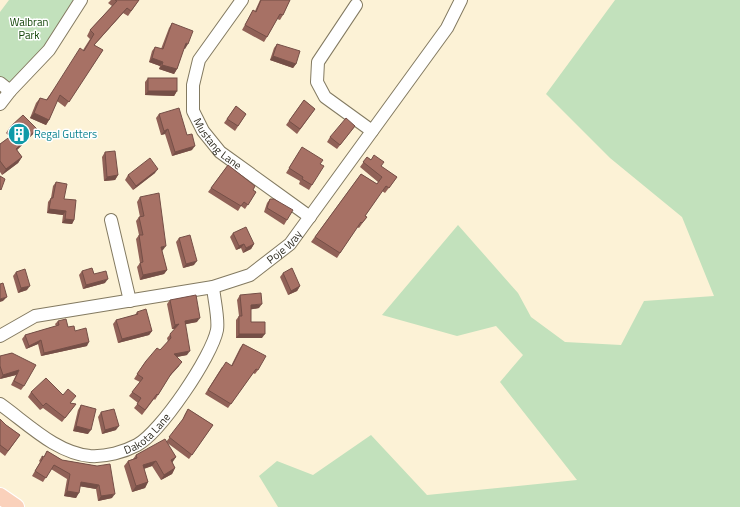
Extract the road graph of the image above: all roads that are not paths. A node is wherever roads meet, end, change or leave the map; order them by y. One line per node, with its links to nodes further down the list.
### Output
1 (80, 0): 5 (street)
2 (242, 0): 8 (street, Mustang Lane)
3 (461, 0): 7 (street, Poje Way)
4 (356, 5): 7 (street)
5 (5, 87): 6 (street)
6 (0, 104)
7 (372, 131): 8 (street, Poje Way)
8 (310, 217): 10 (street, Poje Way)
9 (111, 220): 11 (street)
10 (213, 287): 11 (street, Poje Way); 13 (street, Dakota Lane)
11 (130, 301): 12 (street, Poje Way)
12 (0, 336)
13 (0, 404)
14 (0, 496): 15 (main road)
15 (16, 507)

